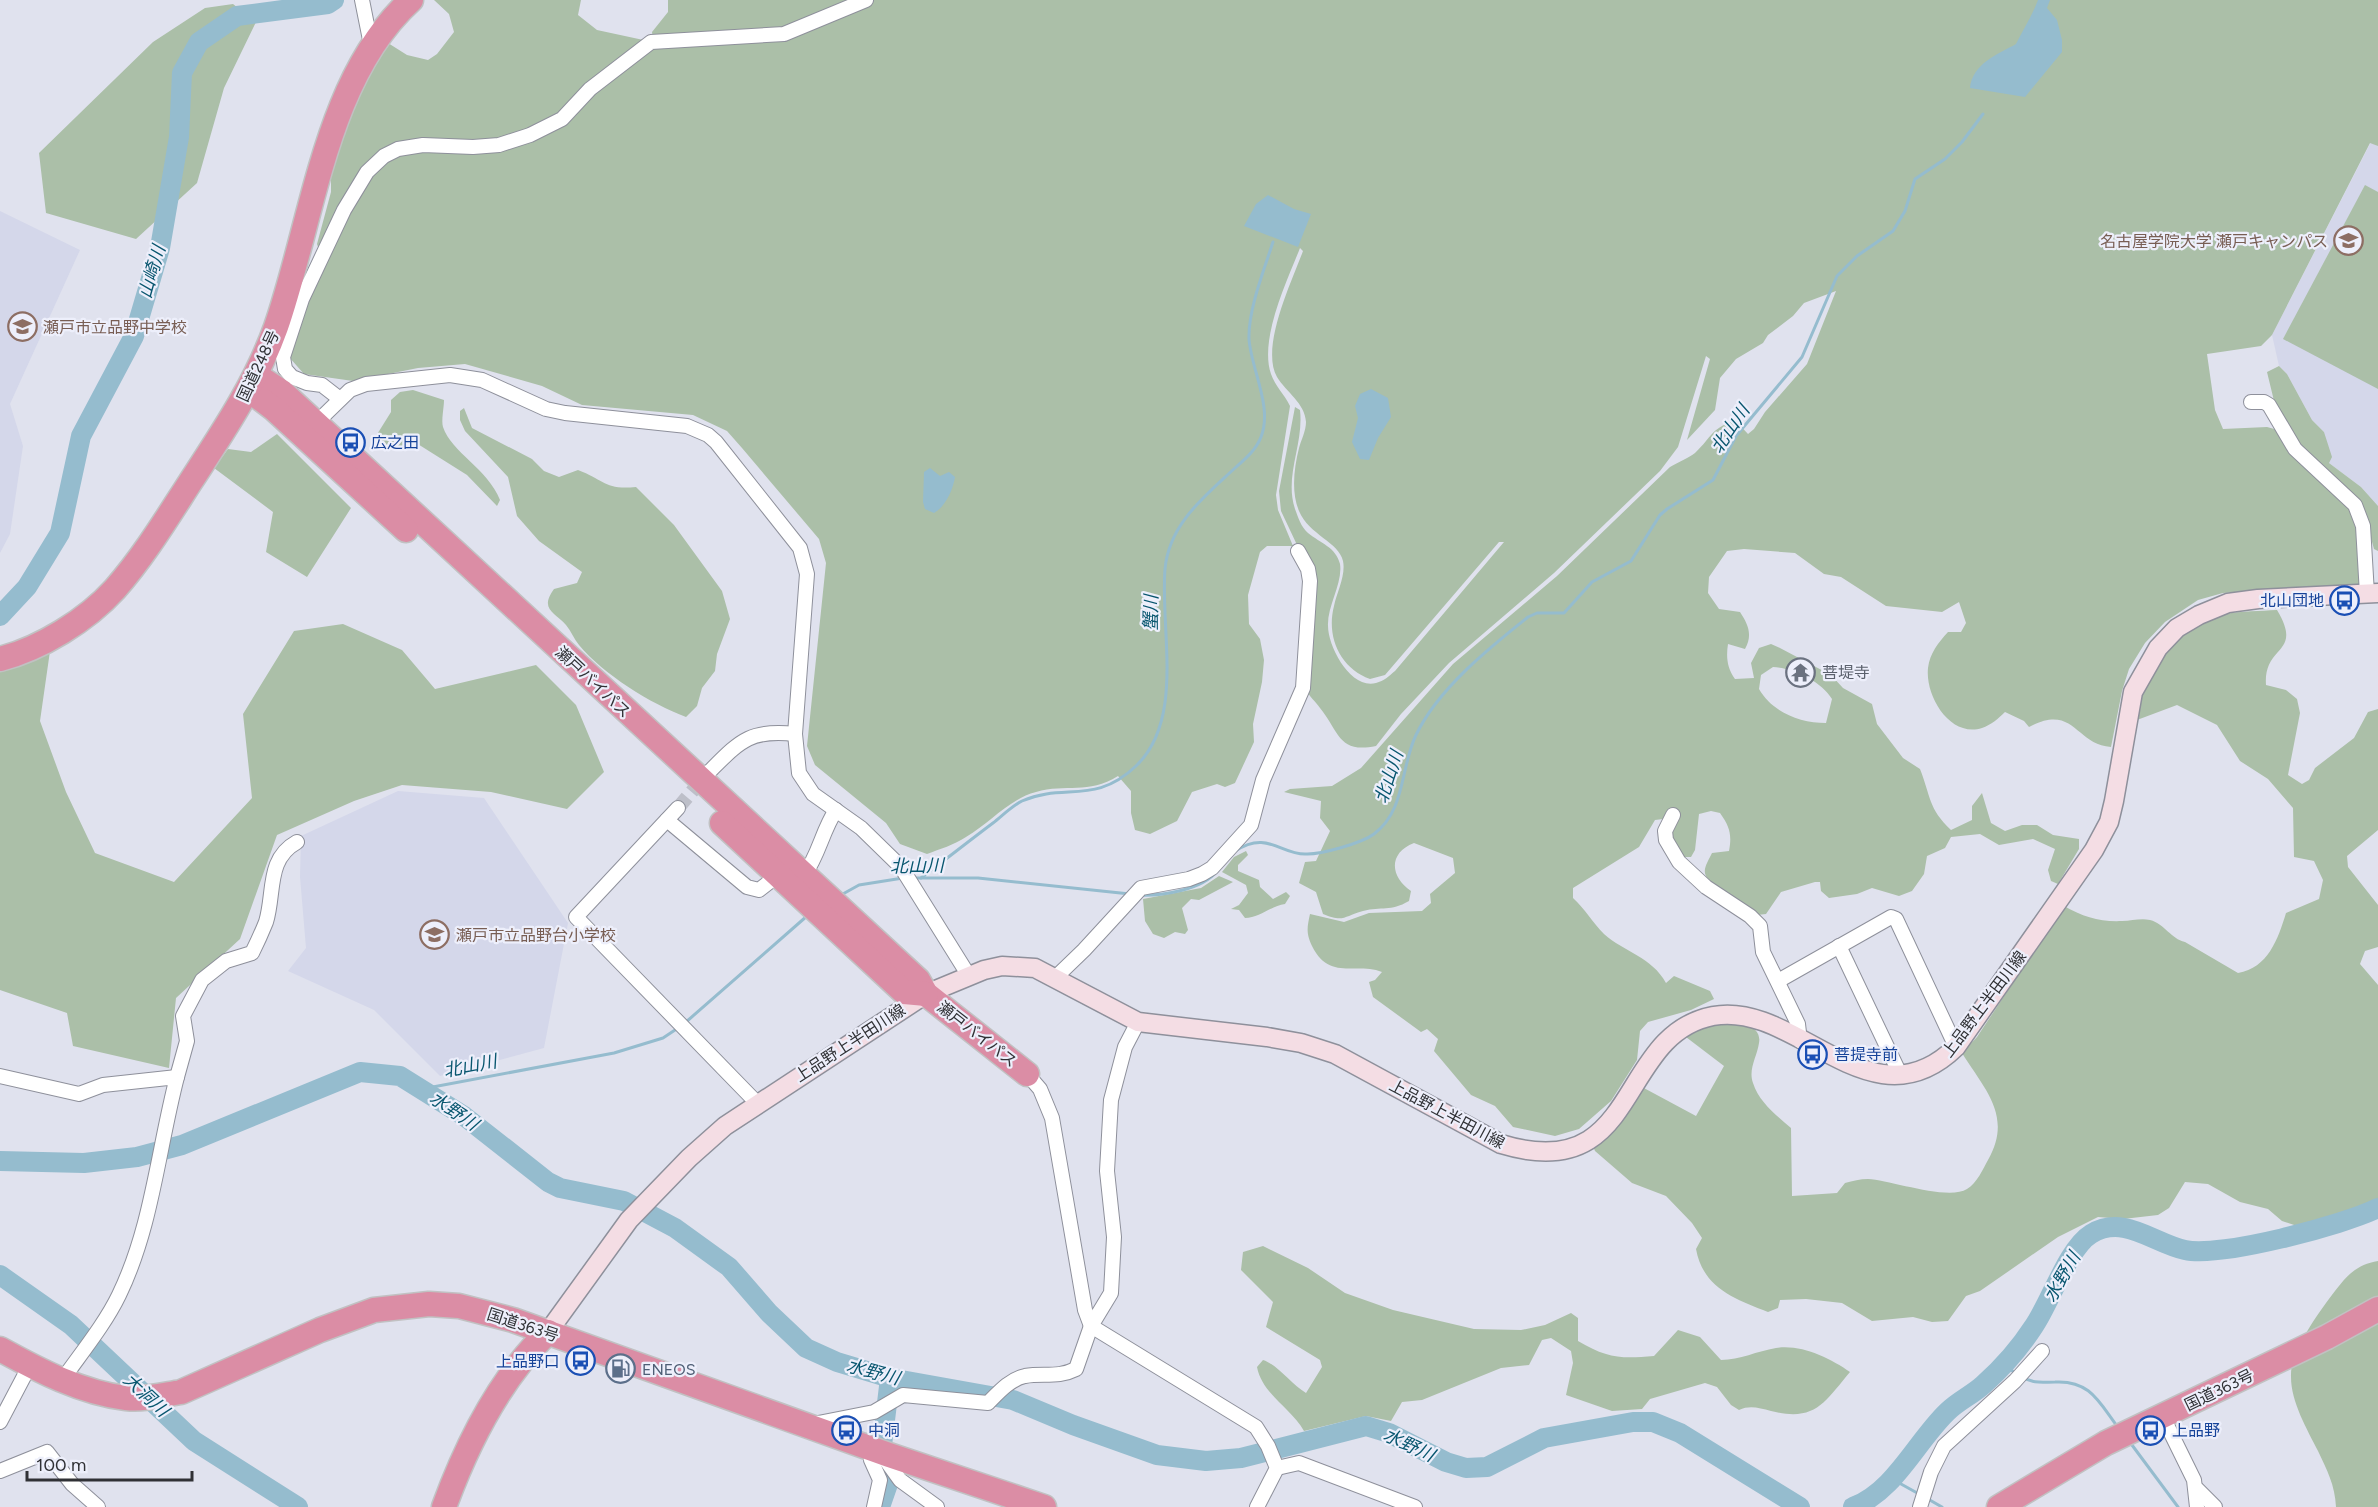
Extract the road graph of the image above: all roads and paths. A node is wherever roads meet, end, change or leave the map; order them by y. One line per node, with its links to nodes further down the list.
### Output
1 (362, 0): 4 (street)
2 (411, 0): 4 (highway, 国道248号)
3 (866, 0): 6 (street)
4 (371, 45): 5 (highway, 国道248号)
5 (253, 383): 8 (highway, 瀬戸バイパス); 11 (highway, 国道248号); 19 (highway, 瀬戸バイパス)
6 (340, 399): 8 (street); 12 (street)
7 (2251, 402): 10 (street)
8 (315, 424): 20 (highway, 瀬戸バイパス)
9 (1298, 551): 23 (street)
10 (2372, 594): 28 (street, 上品野上半田川線)
11 (0, 659)
12 (795, 734): 13 (street); 15 (street)
13 (710, 771)
14 (678, 808): 17 (street)
15 (836, 810): 20 (street); 22 (street)
16 (1672, 815): 24 (street)
17 (667, 820): 19 (street); 33 (street)
18 (297, 842): 32 (street)
19 (777, 876): 20 (highway, 瀬戸バイパス)
20 (809, 888): 25 (highway, 瀬戸バイパス)
21 (1839, 946): 24 (street); 28 (street); 30 (street)
22 (969, 976): 23 (street, 上品野上半田川線); 25 (street, 上品野上半田川線)
23 (1056, 977): 26 (street, 上品野上半田川線)
24 (1778, 981): 27 (street)
25 (926, 994): 29 (highway, 瀬戸バイパス); 33 (street, 上品野上半田川線)
26 (1138, 1022): 27 (street, 上品野上半田川線); 35 (street)
27 (1800, 1041): 30 (street, 上品野上半田川線)
28 (1956, 1047): 30 (street, 上品野上半田川線)
29 (1027, 1074): 35 (street)
30 (1900, 1074)
31 (0, 1076): 32 (street)
32 (177, 1077): 40 (street)
33 (757, 1102): 36 (street, 上品野上半田川線)
34 (2378, 1309): 41 (highway, 国道363号)
35 (1091, 1326): 43 (street); 45 (street)
36 (548, 1332): 40 (highway, 国道363号); 43 (highway, 国道363号); 50 (highway); 51 (highway)
37 (0, 1349): 39 (highway, 国道363号)
38 (2042, 1351): 48 (street)
39 (30, 1365): 40 (highway, 国道363号); 42 (street)
40 (63, 1379)
41 (2163, 1418): 47 (street); 57 (highway, 国道363号)
42 (0, 1422)
43 (805, 1426): 44 (highway, 国道363号)
44 (880, 1452): 52 (street); 53 (street); 54 (highway, 国道363号)
45 (1277, 1466): 55 (street); 56 (street)
46 (0, 1471): 49 (street)
47 (2197, 1489): 58 (street); 59 (street)
48 (1922, 1500)
49 (98, 1507)
50 (444, 1507)
51 (459, 1507)
52 (874, 1507)
53 (937, 1507)
54 (1044, 1507)
55 (1257, 1507)
56 (1415, 1507)
57 (1999, 1507)
58 (2197, 1507)
59 (2215, 1507)

